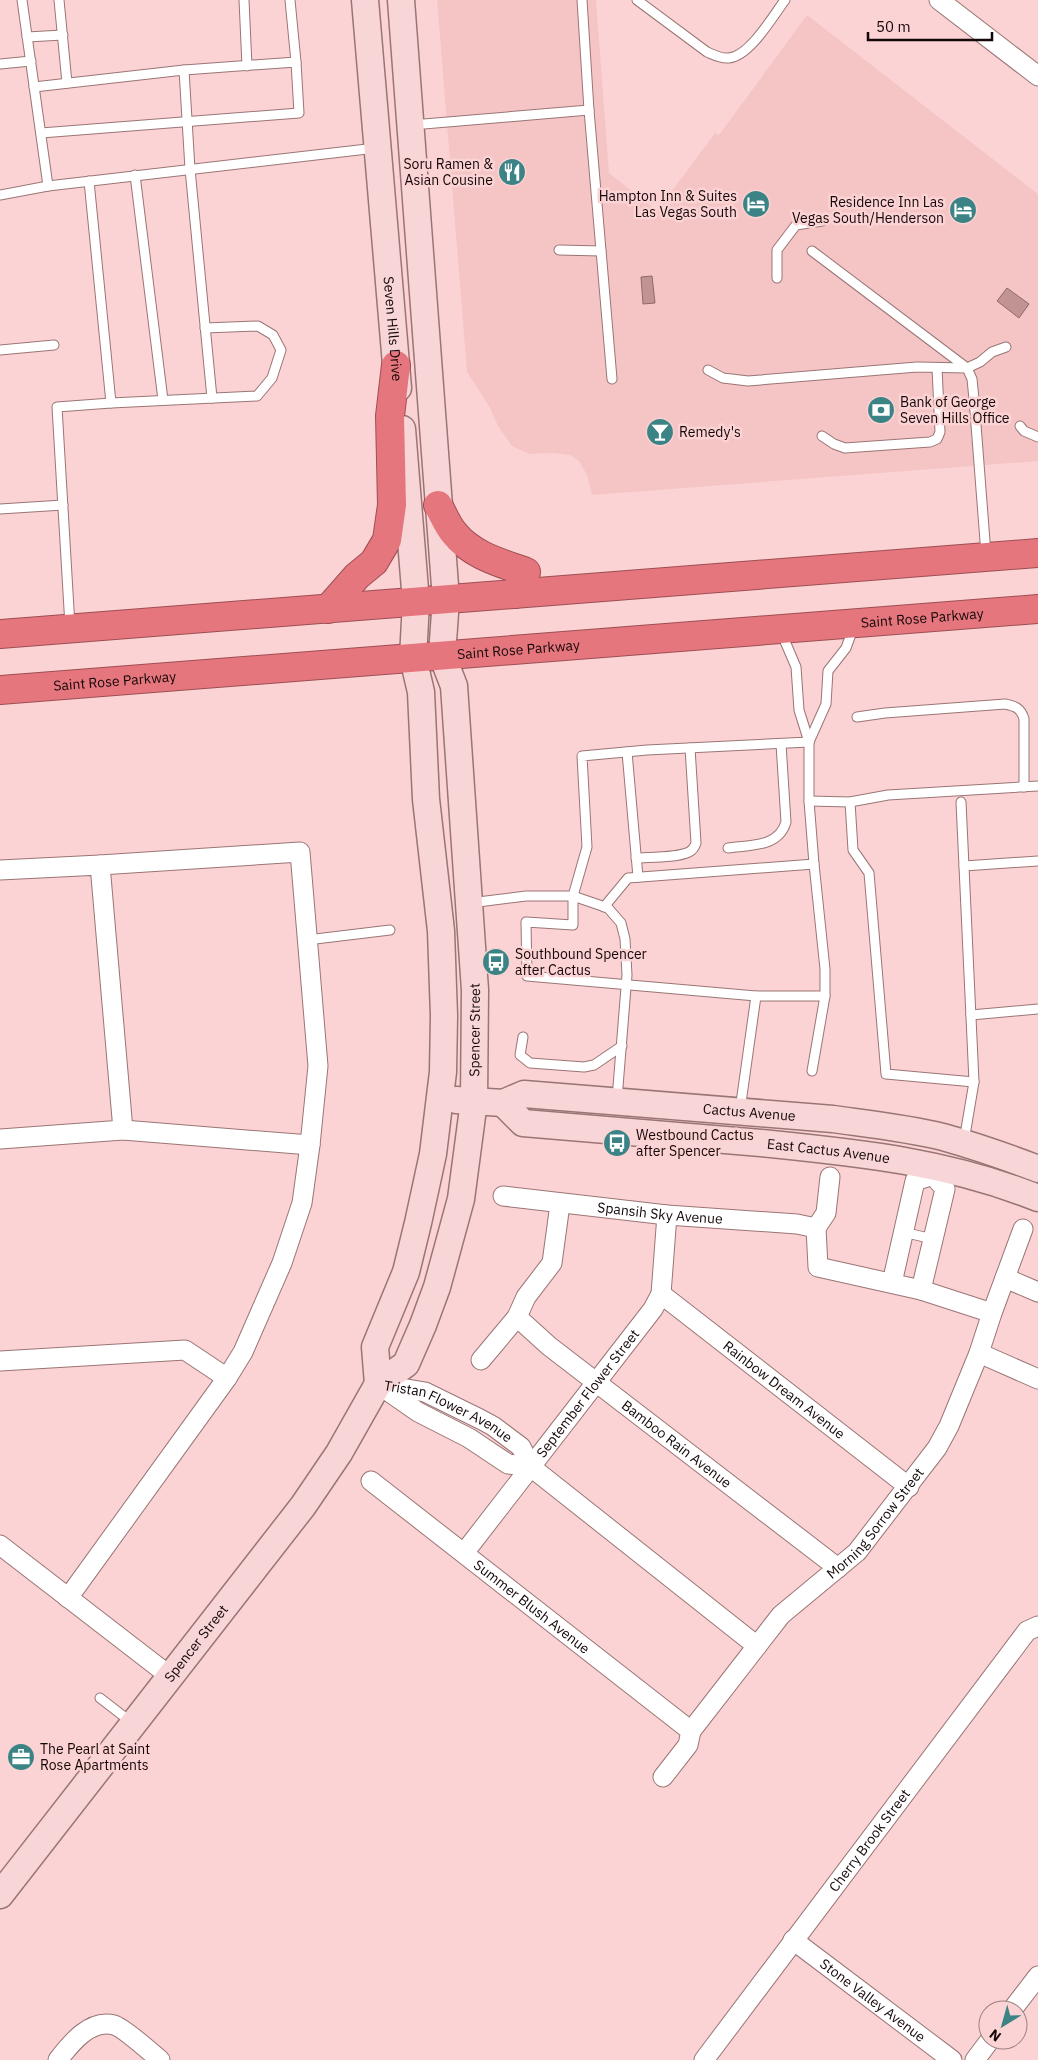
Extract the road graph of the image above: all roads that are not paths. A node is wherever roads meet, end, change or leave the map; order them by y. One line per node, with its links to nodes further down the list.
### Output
1 (22, 0): 12 (lane)
2 (59, 0): 11 (lane)
3 (244, 0): 16 (lane)
4 (290, 0): 14 (lane)
5 (365, 0): 25 (main road, Seven Hills Drive)
6 (401, 0): 23 (main road)
7 (582, 0): 21 (lane)
8 (637, 0): 9 (lane)
9 (785, 0)
10 (944, 1): 18 (street)
11 (63, 35): 12 (lane); 19 (lane)
12 (27, 37): 13 (lane)
13 (31, 61): 15 (lane); 20 (lane)
14 (296, 62): 16 (lane); 22 (lane)
15 (0, 64)
16 (247, 66): 17 (lane)
17 (184, 70): 19 (lane); 22 (lane)
18 (1038, 76)
19 (67, 83): 20 (lane)
20 (34, 87): 24 (lane)
21 (589, 110): 23 (lane); 33 (lane)
22 (187, 122): 24 (lane); 26 (lane)
23 (411, 125): 52 (main road)
24 (41, 133): 29 (lane)
25 (376, 148): 26 (lane); 40 (main road, Seven Hills Drive)
26 (190, 169): 27 (lane); 36 (lane)
27 (135, 175): 28 (lane); 46 (lane)
28 (89, 181): 29 (lane); 47 (lane)
29 (48, 186): 30 (lane)
30 (0, 195)
31 (822, 221): 35 (lane)
32 (559, 250): 33 (lane)
33 (602, 251): 44 (lane)
34 (812, 251): 42 (lane)
35 (777, 278)
36 (205, 328): 45 (lane); 45 (lane)
37 (54, 345): 39 (lane)
38 (1006, 347): 42 (lane)
39 (0, 350)
40 (396, 365): 58 (main road, Seven Hills Drive); 59 (highway)
41 (937, 368): 42 (lane); 43 (lane); 49 (lane)
42 (967, 368): 55 (lane)
43 (708, 370)
44 (612, 379)
45 (212, 398): 46 (lane)
46 (163, 400): 47 (lane)
47 (111, 403): 51 (lane)
48 (1020, 426): 50 (lane)
49 (822, 436)
50 (1038, 437)
51 (63, 505): 53 (lane); 62 (lane)
52 (438, 505): 56 (highway); 57 (main road)
53 (0, 509)
54 (1038, 553): 55 (highway)
55 (986, 557): 56 (highway)
56 (515, 594): 57 (highway)
57 (446, 600): 58 (highway); 65 (main road)
58 (416, 602): 59 (highway); 66 (main road, Seven Hills Drive)
59 (328, 609): 62 (highway)
60 (1038, 609): 61 (highway, Saint Rose Parkway)
61 (856, 624): 63 (highway, Saint Rose Parkway); 69 (lane)
62 (70, 628): 64 (highway)
63 (780, 630): 65 (highway, Saint Rose Parkway); 69 (lane)
64 (0, 634)
65 (442, 655): 66 (highway, Saint Rose Parkway); 87 (main road, Spencer Street)
66 (413, 658): 67 (highway, Saint Rose Parkway); 100 (main road, Spencer Street)
67 (0, 690)
68 (857, 717): 74 (lane)
69 (809, 742): 70 (lane); 75 (lane)
70 (781, 744): 71 (lane); 78 (lane)
71 (690, 748): 72 (lane); 79 (lane)
72 (627, 752): 79 (lane); 86 (lane)
73 (1038, 786): 74 (lane)
74 (1024, 787): 76 (lane)
75 (809, 801): 76 (lane); 81 (lane)
76 (850, 802): 99 (lane)
77 (962, 802): 83 (lane)
78 (728, 848)
79 (636, 858): 85 (lane)
80 (1038, 861): 83 (lane)
81 (814, 864): 85 (lane); 93 (lane)
82 (100, 865): 84 (street); 90 (street); 105 (street)
83 (964, 866): 95 (lane)
84 (0, 870)
85 (638, 877): 88 (lane)
86 (573, 896): 87 (lane); 88 (lane); 91 (lane)
87 (470, 903): 100 (main road, Spencer Street)
88 (604, 907): 91 (lane)
89 (390, 930): 90 (lane)
90 (308, 940): 109 (street)
91 (626, 984): 92 (lane); 97 (lane)
92 (756, 996): 93 (lane); 103 (lane)
93 (825, 996): 98 (lane)
94 (1038, 1009): 95 (lane)
95 (971, 1015): 99 (lane)
96 (522, 1037): 97 (lane)
97 (622, 1046): 101 (lane)
98 (812, 1070)
99 (974, 1082): 108 (lane)
100 (457, 1100): 102 (main road, Cactus Avenue); 134 (main road, Spencer Street); 134 (main road, Spencer Street)
101 (616, 1101): 102 (main road, Cactus Avenue); 103 (main road, Cactus Avenue)
102 (503, 1103): 106 (main road, East Cactus Avenue)
103 (740, 1112): 104 (main road, Cactus Avenue); 106 (main road)
104 (833, 1119): 108 (main road, Cactus Avenue); 110 (main road)
105 (123, 1130): 107 (street); 109 (street)
106 (644, 1133): 110 (main road, East Cactus Avenue)
107 (0, 1139)
108 (963, 1143): 111 (main road, Cactus Avenue)
109 (310, 1144): 131 (street)
110 (934, 1170): 111 (main road); 114 (main road, East Cactus Avenue); 119 (street); 120 (street)
111 (1038, 1170)
112 (830, 1177): 117 (street)
113 (503, 1196): 115 (street, Spansih Sky Avenue)
114 (1038, 1198)
115 (560, 1204): 116 (street, Spansih Sky Avenue); 127 (street)
116 (667, 1215): 117 (street, Spansih Sky Avenue); 125 (street, September Flower Street)
117 (816, 1228): 122 (street)
118 (1023, 1229): 121 (street, Morning Sorrow Street)
119 (904, 1232): 120 (lane); 122 (street)
120 (934, 1239): 123 (street)
121 (1005, 1278): 124 (street); 126 (street, Morning Sorrow Street)
122 (892, 1283): 123 (street)
123 (921, 1290): 126 (street)
124 (1038, 1292)
125 (661, 1294): 133 (street, September Flower Street); 137 (street, Rainbow Dream Avenue)
126 (992, 1313): 128 (street, Morning Sorrow Street)
127 (517, 1317): 129 (street); 133 (street, Bamboo Rain Avenue)
128 (979, 1353): 132 (street); 137 (street, Morning Sorrow Street)
129 (481, 1360)
130 (0, 1361): 131 (street)
131 (227, 1378): 141 (street)
132 (1038, 1379)
133 (597, 1382): 135 (street, September Flower Street); 140 (street, Bamboo Rain Avenue)
134 (378, 1384): 135 (street, Tristan Flower Avenue); 144 (main road, Spencer Street)
135 (531, 1467): 139 (street, September Flower Street); 143 (street, Tristan Flower Avenue)
136 (371, 1481): 139 (street, Summer Blush Avenue)
137 (908, 1486): 140 (street, Morning Sorrow Street)
138 (0, 1545): 141 (street)
139 (464, 1553): 147 (street, Summer Blush Avenue)
140 (838, 1568): 143 (street, Morning Sorrow Street)
141 (68, 1598): 144 (street)
142 (1034, 1633): 150 (street, Cherry Brook Street)
143 (757, 1646): 147 (street, Morning Sorrow Street)
144 (171, 1677): 146 (main road, Spencer Street)
145 (100, 1698): 146 (lane)
146 (133, 1724): 149 (main road, Spencer Street)
147 (691, 1731): 148 (street, Morning Sorrow Street)
148 (663, 1777)
149 (0, 1895)
150 (793, 1940): 156 (street, Cherry Brook Street); 157 (street, Stone Valley Avenue)
151 (1038, 1976): 152 (street)
152 (1020, 2000)
153 (982, 2050): 158 (street)
154 (58, 2060): 155 (street)
155 (160, 2060)
156 (704, 2060)
157 (952, 2060)
158 (974, 2060)

